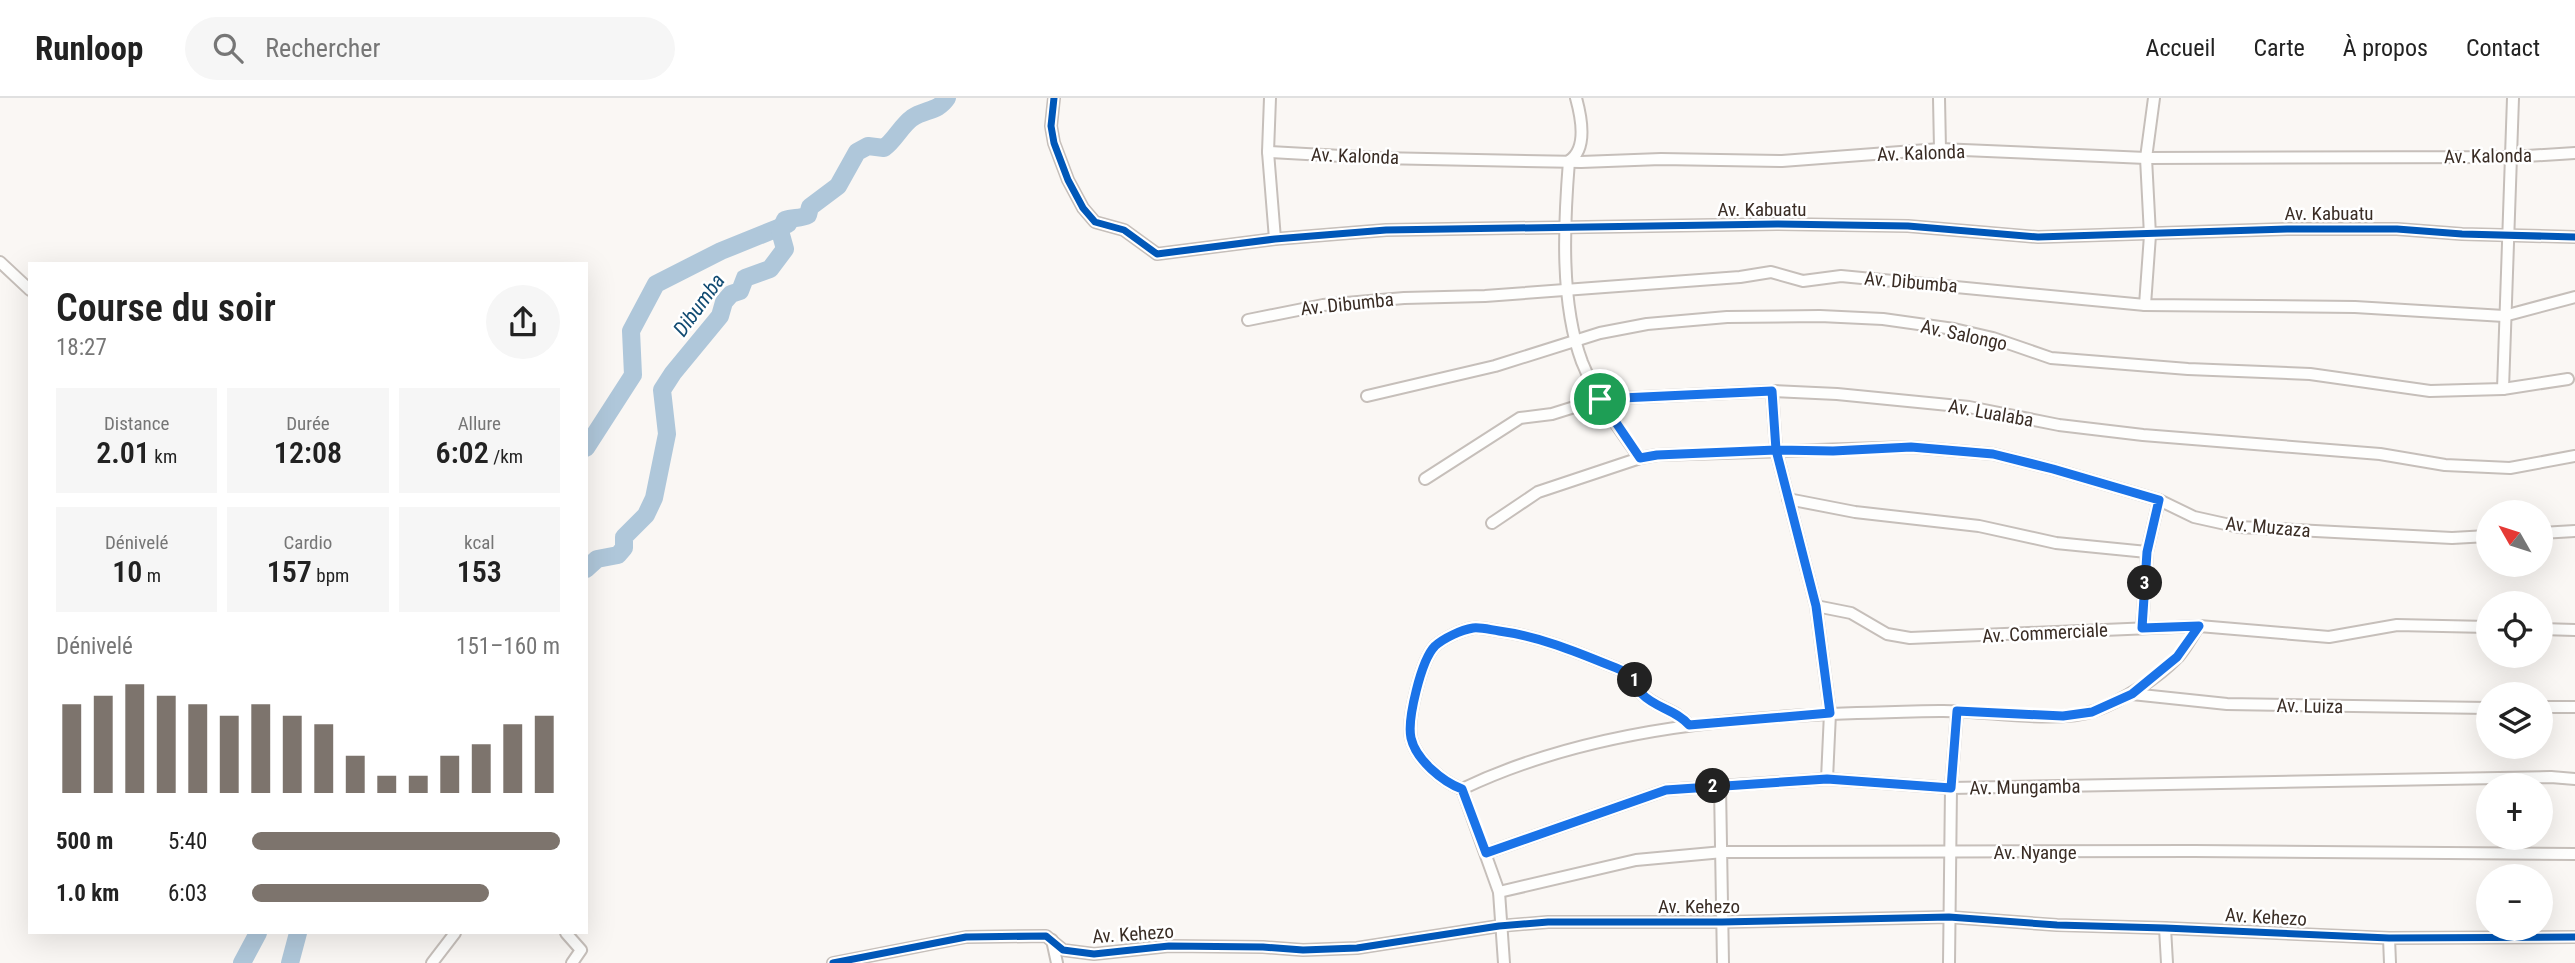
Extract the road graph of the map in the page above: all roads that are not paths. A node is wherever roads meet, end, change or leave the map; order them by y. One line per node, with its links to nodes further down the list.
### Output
1 (1054, 98): 17 (street, Av. Kabuatu)
2 (1270, 98): 8 (street)
3 (1576, 98): 12 (street)
4 (1939, 98): 7 (street)
5 (2154, 98): 11 (street)
6 (2513, 98): 10 (street)
7 (1940, 149): 11 (street, Av. Kalonda); 12 (street, Av. Kalonda)
8 (1268, 152): 12 (street, Av. Kalonda); 17 (street)
9 (2575, 153): 10 (street, Av. Kalonda)
10 (2511, 157): 11 (street, Av. Kalonda); 15 (street)
11 (2146, 158): 14 (street)
12 (1569, 161): 13 (street)
13 (1566, 227): 14 (street, Av. Kabuatu); 17 (street, Av. Kabuatu); 20 (street)
14 (2150, 235): 15 (street, Av. Kabuatu); 22 (street)
15 (2509, 236): 16 (street, Av. Kabuatu); 23 (street)
16 (2575, 237)
17 (1275, 239)
18 (0, 262): 19 (street)
19 (28, 288)
20 (1567, 288): 22 (street, Av. Dibumba); 24 (street, Av. Dibumba); 25 (street)
21 (2575, 297): 23 (street, Av. Dibumba)
22 (2145, 305): 23 (street, Av. Dibumba)
23 (2504, 316): 27 (street)
24 (1248, 320)
25 (1576, 341): 27 (street, Av. Salongo); 29 (street, Av. Salongo); 30 (street)
26 (2568, 379): 27 (street, Av. Salongo)
27 (2503, 389)
28 (1772, 391): 30 (street, Av. Lualaba); 31 (street); 32 (street, Av. Lualaba)
29 (1367, 396)
30 (1600, 399): 33 (street); 34 (street, Av. Lualaba)
31 (1776, 450): 33 (street, Av. Muzaza); 35 (street); 36 (street, Av. Muzaza)
32 (2575, 457)
33 (1640, 458): 37 (street, Av. Muzaza)
34 (1425, 479)
35 (1788, 499): 41 (street); 42 (street)
36 (2159, 500): 40 (street, Av. Muzaza); 41 (street)
37 (1492, 523)
38 (2575, 531): 39 (street)
39 (2553, 532)
40 (2476, 537)
41 (2147, 552): 45 (street)
42 (1816, 606): 45 (street, Av. Commerciale); 53 (street)
43 (2199, 626): 44 (street, Av. Commerciale); 45 (street, Av. Commerciale); 48 (street)
44 (2476, 627)
45 (2142, 628)
46 (2553, 629): 47 (street)
47 (2575, 630)
48 (2132, 694): 51 (street, Av. Luiza); 52 (street)
49 (2553, 707): 50 (street)
50 (2575, 707)
51 (2476, 708)
52 (1957, 711): 53 (street); 58 (street)
53 (1830, 713): 54 (street); 55 (street)
54 (1689, 725): 59 (street); 59 (street)
55 (1827, 779): 57 (street, Av. Mungamba); 58 (street, Av. Mungamba)
56 (2575, 779): 58 (street, Av. Mungamba)
57 (1720, 786): 60 (street); 61 (street, Av. Mungamba)
58 (1951, 788): 62 (street)
59 (1462, 789): 61 (street)
60 (1723, 852): 62 (street, Av. Nyange); 64 (street, Av. Nyange); 66 (street)
61 (1486, 853): 64 (street)
62 (1951, 853): 63 (street, Av. Nyange); 65 (street)
63 (2575, 855)
64 (1499, 892): 67 (street)
65 (1949, 917): 66 (street, Av. Kehezo); 68 (street, Av. Kehezo); 80 (street)
66 (1722, 922): 67 (street, Av. Kehezo); 79 (street)
67 (1499, 926): 73 (street, Av. Kehezo); 78 (street)
68 (2165, 928): 72 (street, Av. Kehezo); 81 (street)
69 (454, 934): 74 (street)
70 (567, 934): 75 (street)
71 (2575, 937): 72 (street, Av. Kehezo)
72 (2389, 938): 82 (street)
73 (1052, 940): 76 (street, Av. Kehezo); 77 (street)
74 (432, 963)
75 (572, 963)
76 (833, 963)
77 (1057, 963)
78 (1504, 963)
79 (1723, 963)
80 (1949, 963)
81 (2167, 963)
82 (2390, 963)

